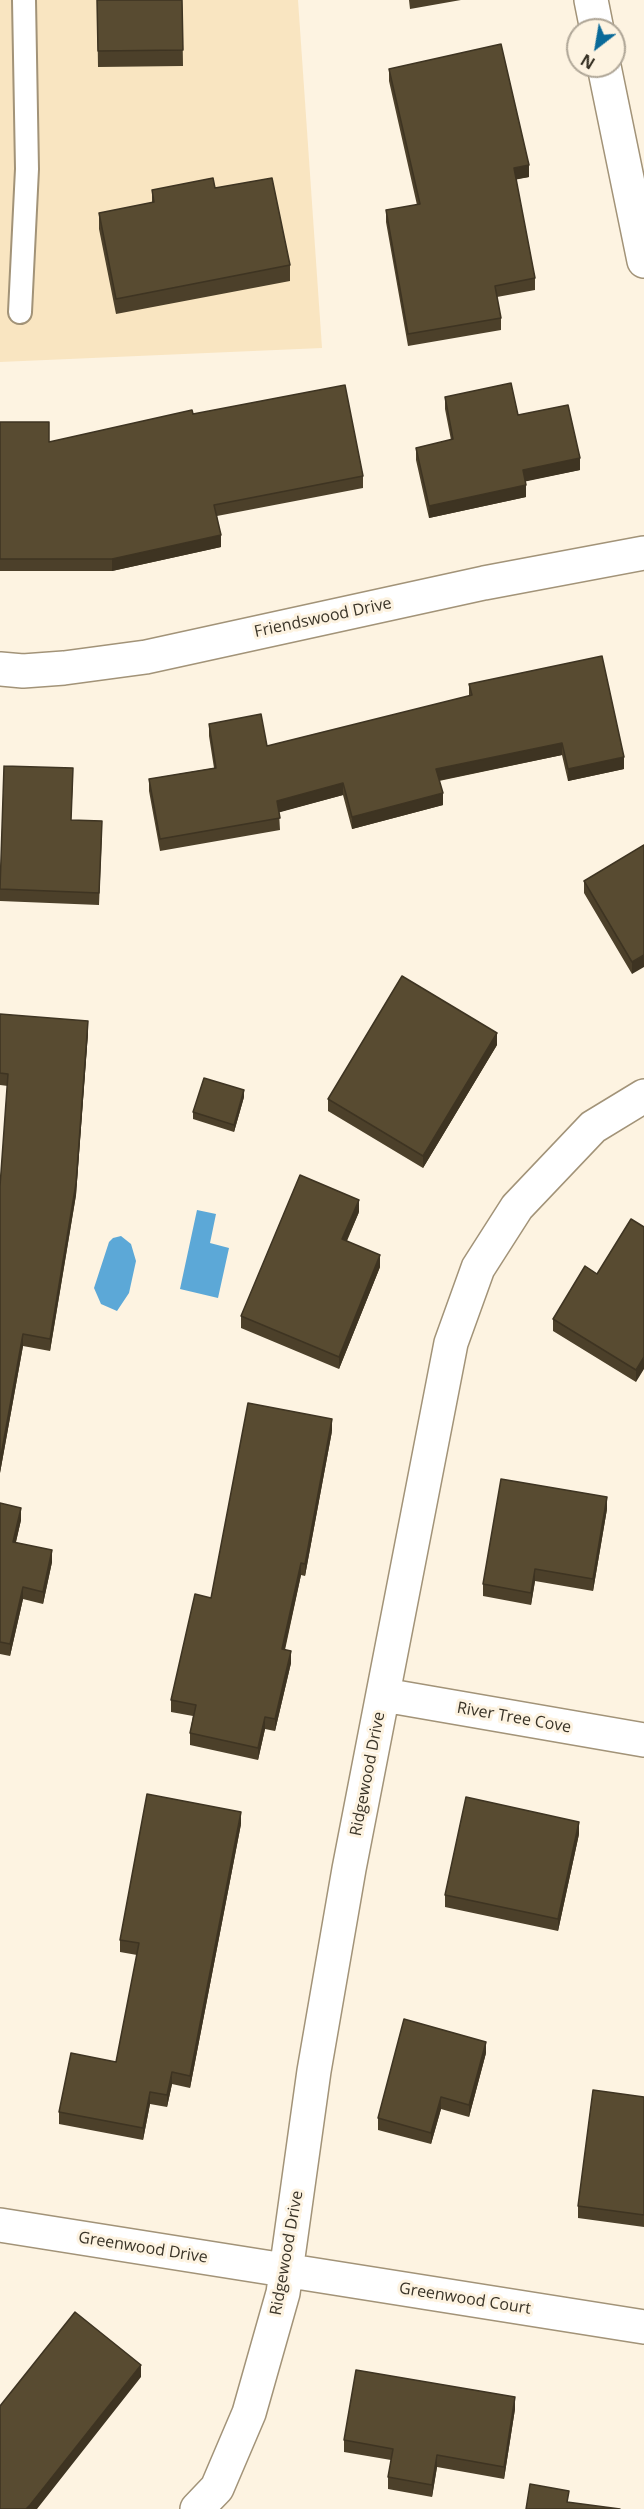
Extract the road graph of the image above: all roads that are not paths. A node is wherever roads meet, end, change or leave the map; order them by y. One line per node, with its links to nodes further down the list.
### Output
1 (24, 0): 6 (lane)
2 (591, 0): 3 (street)
3 (595, 18)
4 (606, 78): 5 (street)
5 (644, 261)
6 (20, 312)
7 (644, 553): 8 (street, Friendswood Drive)
8 (0, 669)
9 (644, 1096): 10 (street, Ridgewood Drive)
10 (384, 1695): 11 (street, River Tree Cove); 13 (street, Ridgewood Drive)
11 (644, 1740)
12 (0, 2224): 13 (street, Greenwood Drive)
13 (287, 2271): 14 (street, Greenwood Court); 15 (street, Ridgewood Drive)
14 (644, 2327)
15 (197, 2509)

